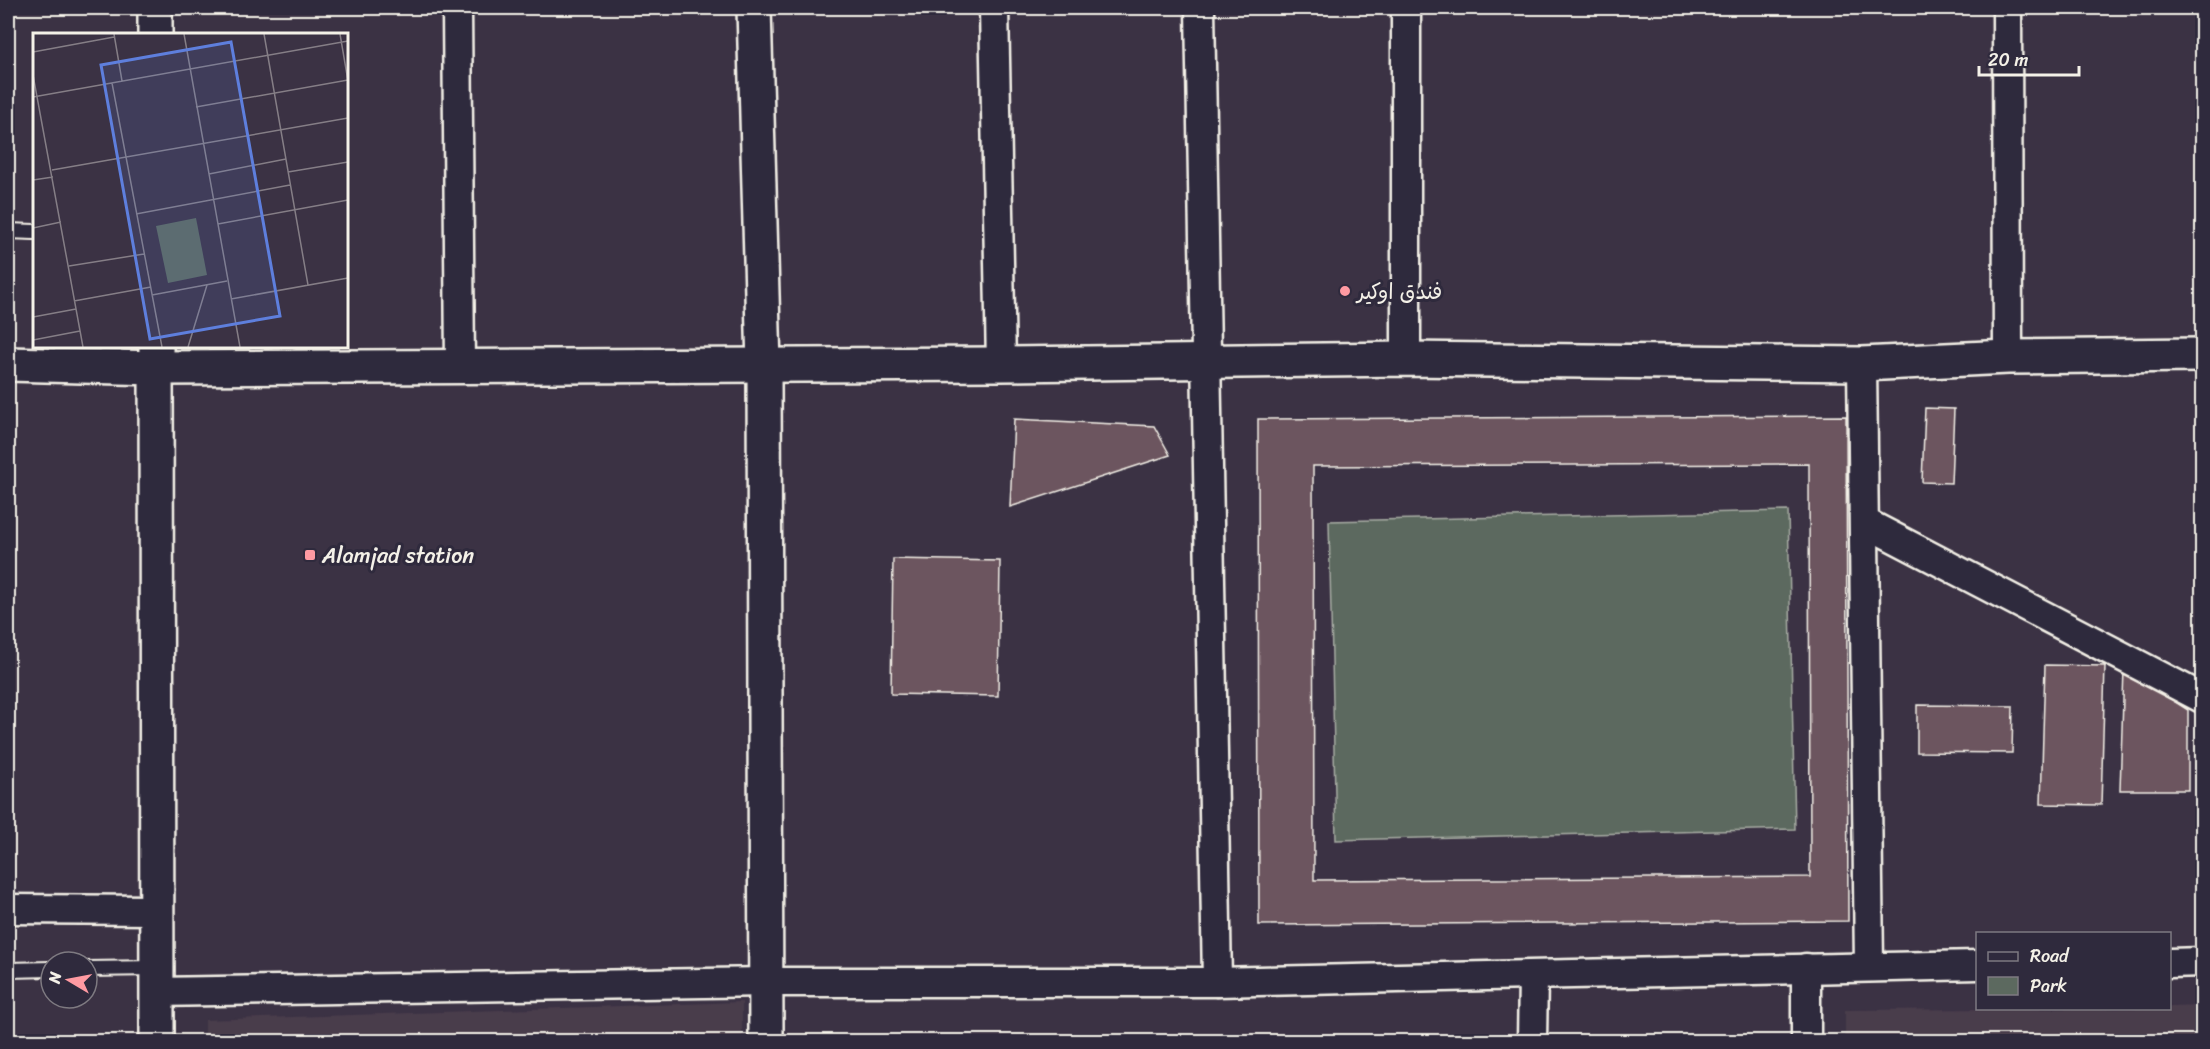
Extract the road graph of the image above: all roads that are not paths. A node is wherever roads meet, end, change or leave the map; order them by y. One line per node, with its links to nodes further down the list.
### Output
1 (155, 8): 8 (main road)
2 (457, 8): 19 (street)
3 (754, 8): 20 (main road)
4 (994, 8): 17 (street)
5 (1200, 8): 15 (street)
6 (1406, 8): 14 (street)
7 (2007, 8): 13 (street)
8 (155, 33)
9 (8, 231): 10 (lane)
10 (33, 232)
11 (2202, 355): 13 (main road)
12 (156, 357): 16 (main road); 19 (main road); 24 (main road)
13 (2008, 357): 18 (main road)
14 (1406, 359): 15 (main road); 18 (main road)
15 (1205, 361): 17 (main road); 36 (street)
16 (8, 364)
17 (1001, 364): 20 (main road)
18 (1862, 364): 21 (street)
19 (460, 366): 20 (main road)
20 (764, 366): 35 (main road)
21 (1866, 523): 22 (street); 28 (street)
22 (2202, 698)
23 (8, 909): 24 (street)
24 (155, 910): 34 (main road)
25 (2202, 962): 26 (street)
26 (2171, 963)
27 (1976, 965): 28 (street)
28 (1869, 966): 29 (street)
29 (1806, 968): 33 (street); 40 (street)
30 (39, 969): 31 (lane)
31 (8, 970)
32 (99, 971): 34 (lane)
33 (1533, 976): 36 (street); 39 (street)
34 (156, 980): 35 (street); 37 (main road)
35 (768, 982): 36 (street); 38 (main road)
36 (1217, 982)
37 (157, 1041)
38 (766, 1041)
39 (1532, 1041)
40 (1806, 1041)

